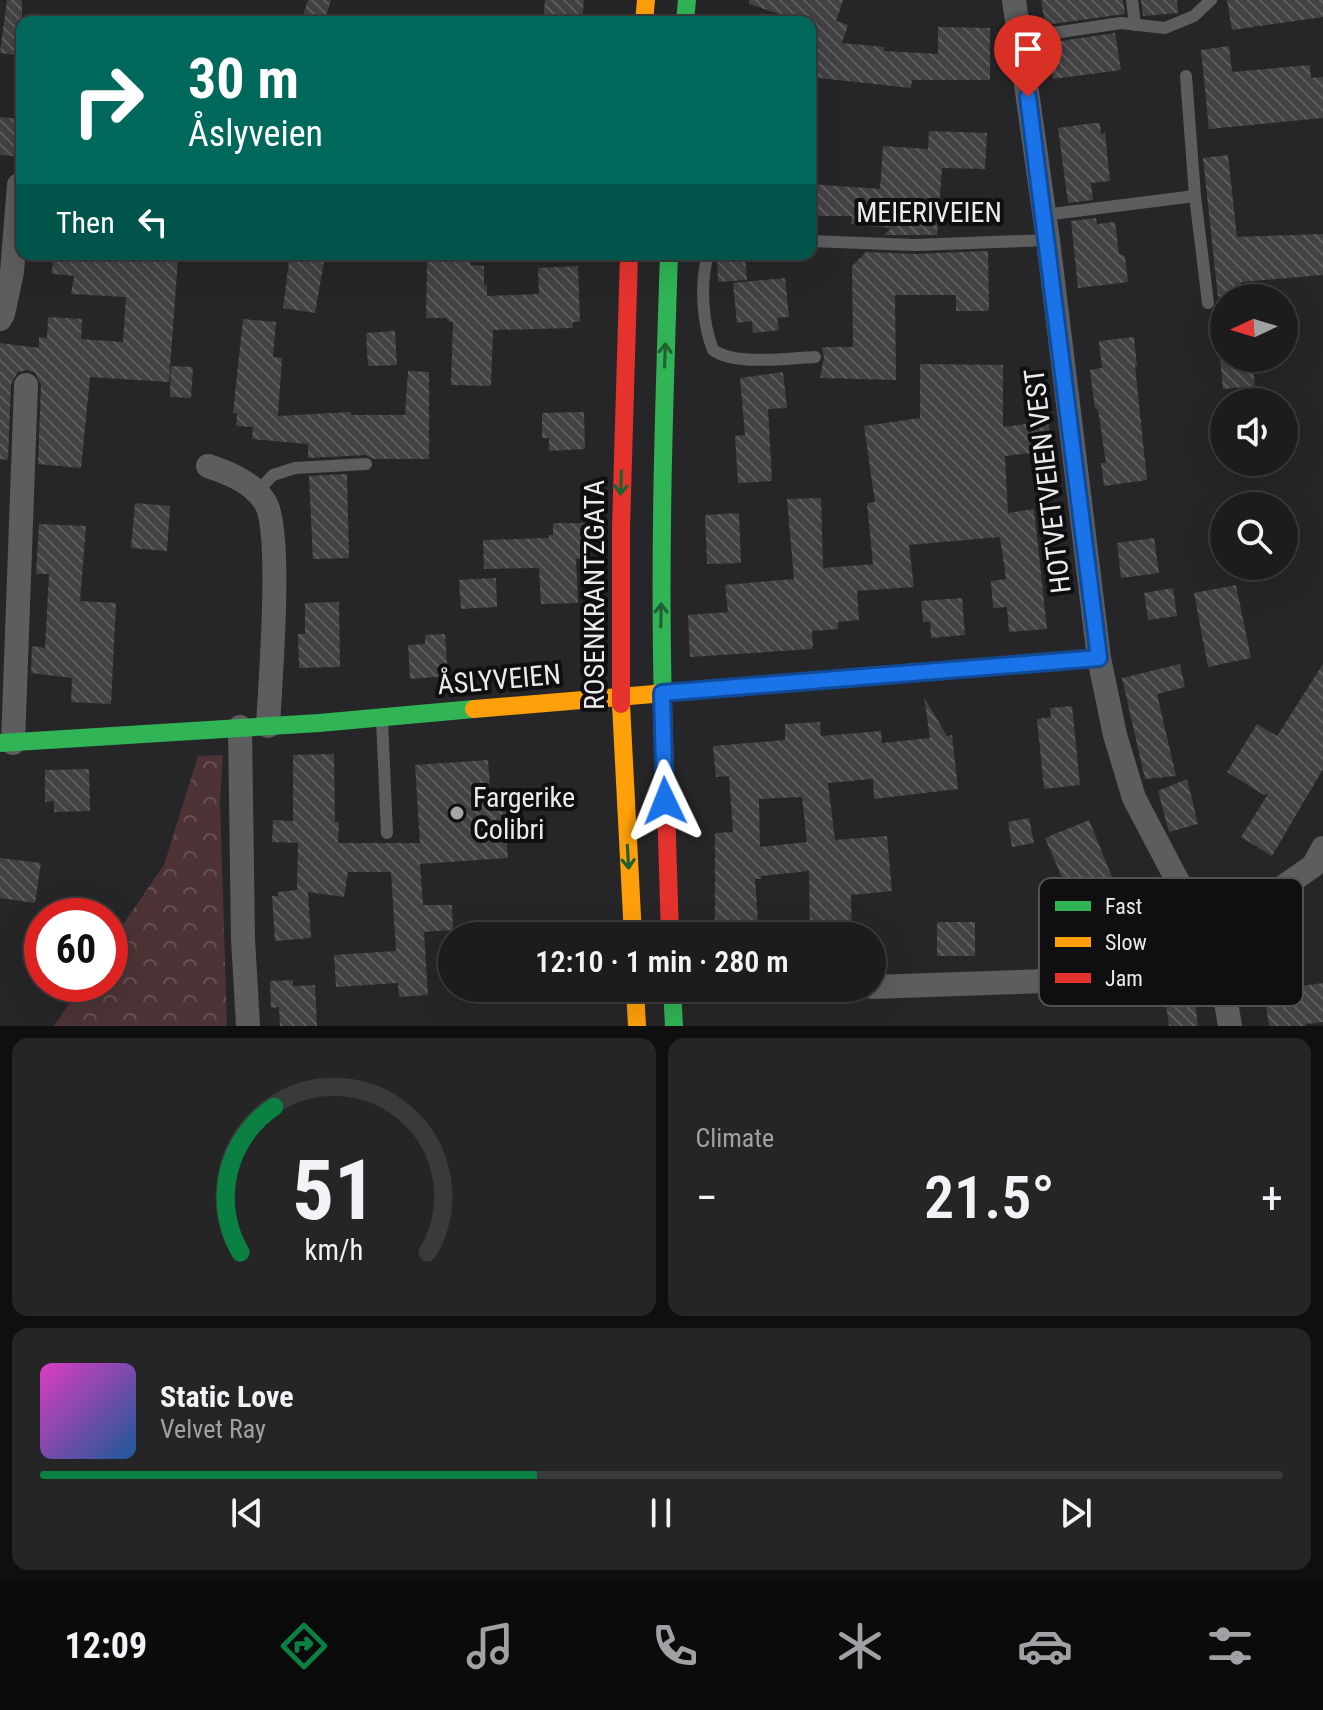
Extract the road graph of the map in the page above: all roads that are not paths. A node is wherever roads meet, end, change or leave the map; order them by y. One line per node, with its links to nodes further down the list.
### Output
1 (1014, 0): 5 (street, HOTVETVEIEN VEST)
2 (1132, 0): 4 (lane)
3 (1211, 0): 4 (lane)
4 (1135, 25): 5 (lane)
5 (1020, 38): 9 (street, HOTVETVEIEN VEST)
6 (1186, 76): 8 (lane)
7 (14, 183): 16 (street)
8 (1195, 196): 9 (lane); 15 (lane)
9 (1044, 215): 10 (street, HOTVETVEIEN VEST)
10 (1048, 240): 11 (lane, MEIERIVEIEN); 22 (street, HOTVETVEIEN VEST)
11 (816, 241)
12 (629, 260): 24 (main road, ROSENKRANTZGATA, one-way to 24)
13 (669, 260): 23 (main road, one-way to 13)
14 (707, 260): 17 (lane)
15 (1208, 303)
16 (0, 319)
17 (815, 357)
18 (26, 385): 28 (street)
19 (366, 464): 21 (lane)
20 (208, 466): 21 (street)
21 (256, 493): 26 (street)
22 (1099, 658): 23 (main road, ÅSLYVEIEN); 31 (street, HOTVETVEIEN VEST)
23 (662, 693): 24 (main road, ÅSLYVEIEN); 34 (main road)
24 (621, 696): 25 (main road, ÅSLYVEIEN); 33 (main road, ROSENKRANTZGATA, one-way to 33)
25 (382, 717): 26 (main road, ÅSLYVEIEN); 29 (lane)
26 (268, 726): 27 (main road, ÅSLYVEIEN)
27 (240, 727): 28 (main road, ÅSLYVEIEN); 40 (street)
28 (7, 743)
29 (387, 833)
30 (1323, 848): 32 (street)
31 (1176, 878)
32 (1296, 878)
33 (632, 922)
34 (670, 922)
35 (1039, 981): 36 (street)
36 (886, 987)
37 (636, 1002): 41 (main road)
38 (673, 1002): 42 (main road)
39 (1227, 1006): 43 (street, HOTVETVEIEN VEST)
40 (248, 1026)
41 (637, 1026)
42 (674, 1026)
43 (1230, 1026)

